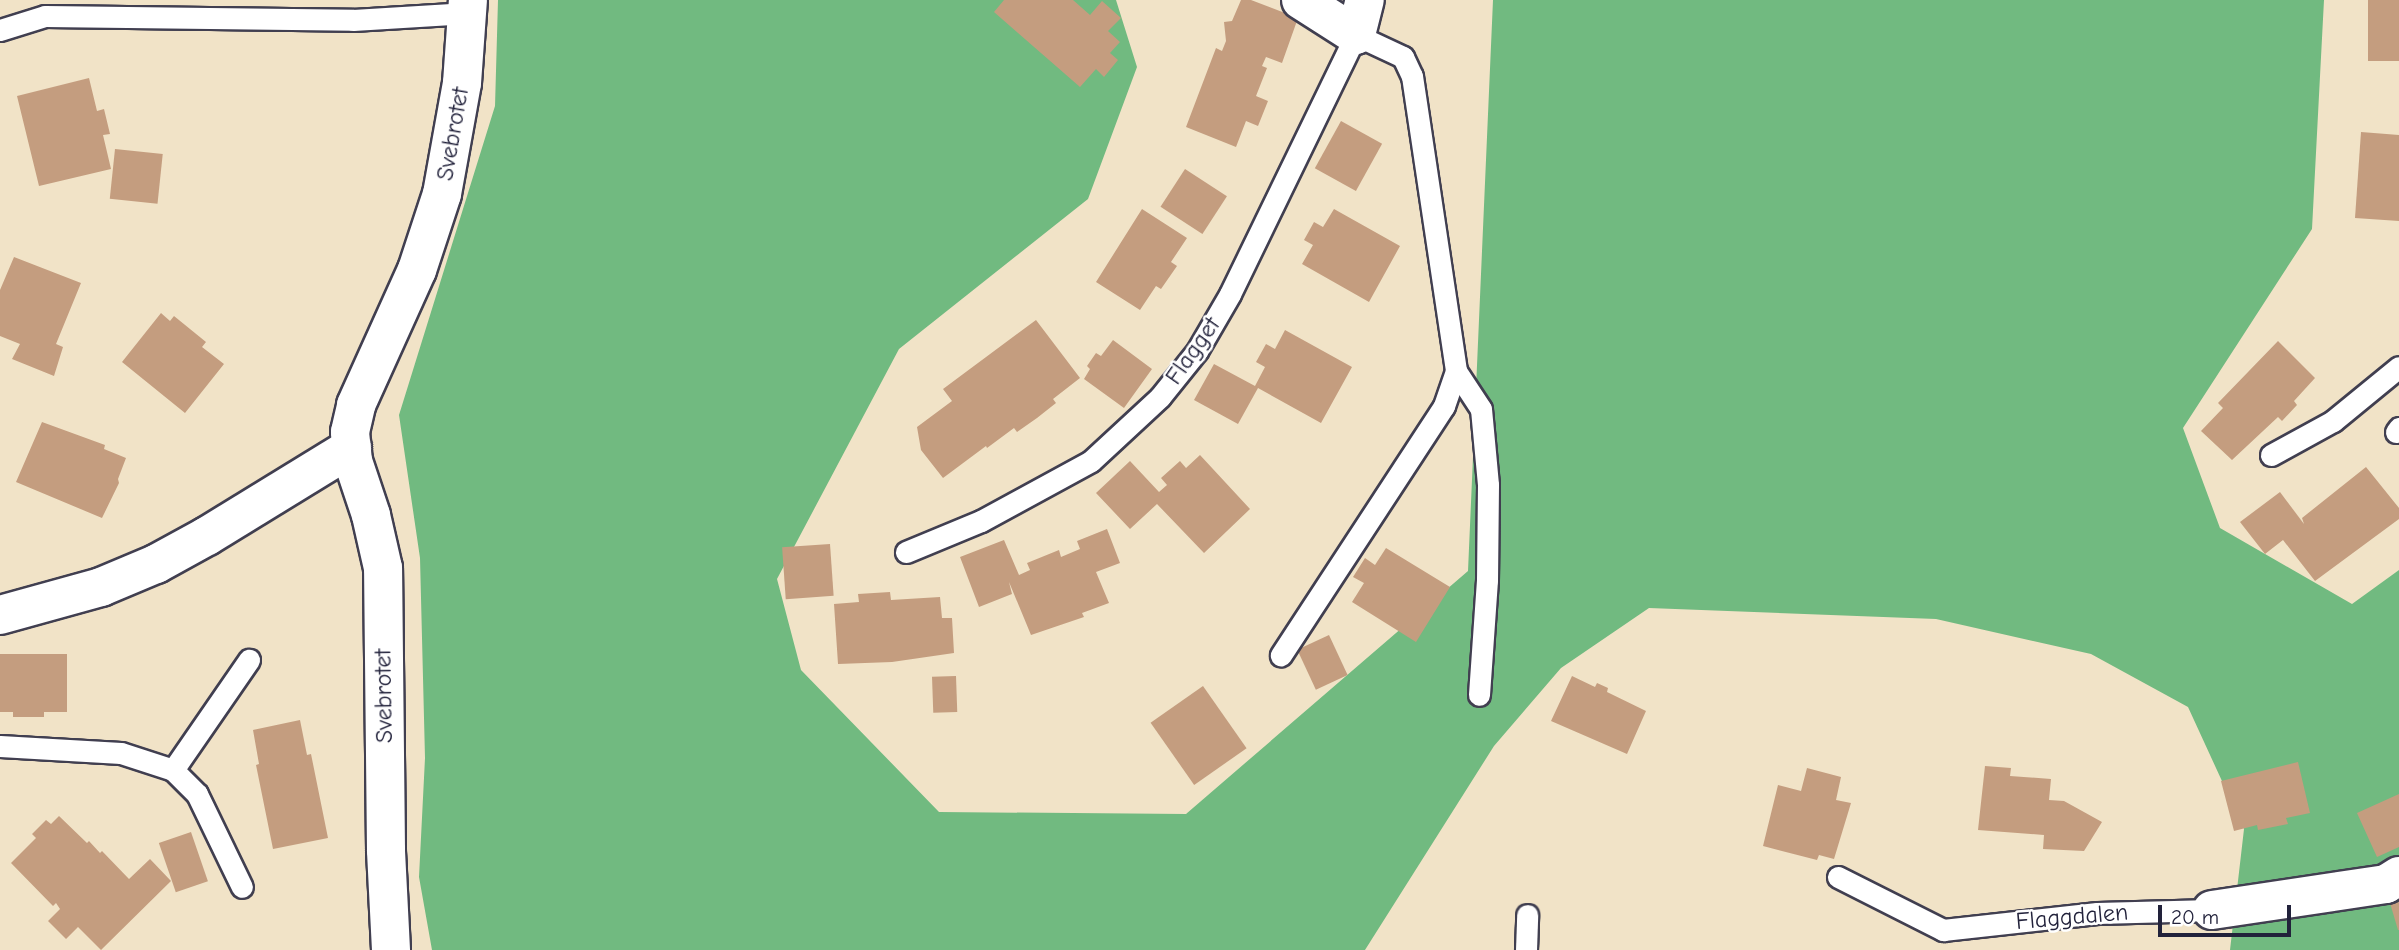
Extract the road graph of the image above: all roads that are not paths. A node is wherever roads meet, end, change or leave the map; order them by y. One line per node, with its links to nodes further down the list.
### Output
1 (1301, 0): 3 (street)
2 (468, 6): 4 (lane, Svebrotet); 7 (street, Svebrotet)
3 (1360, 17): 6 (lane); 9 (lane, Flagget)
4 (0, 30)
5 (2399, 367): 8 (lane)
6 (1456, 371): 11 (lane); 13 (lane)
7 (352, 447): 10 (street); 21 (street, Svebrotet)
8 (2271, 455)
9 (906, 552)
10 (0, 615)
11 (1281, 654)
12 (250, 660): 15 (lane)
13 (1479, 695)
14 (0, 746): 15 (lane)
15 (173, 770): 18 (lane)
16 (2399, 876): 19 (street, Flaggdalen)
17 (1838, 877): 19 (lane, Flaggdalen)
18 (242, 887)
19 (2212, 910)
20 (1527, 915): 22 (lane)
21 (391, 950)
22 (1526, 950)

